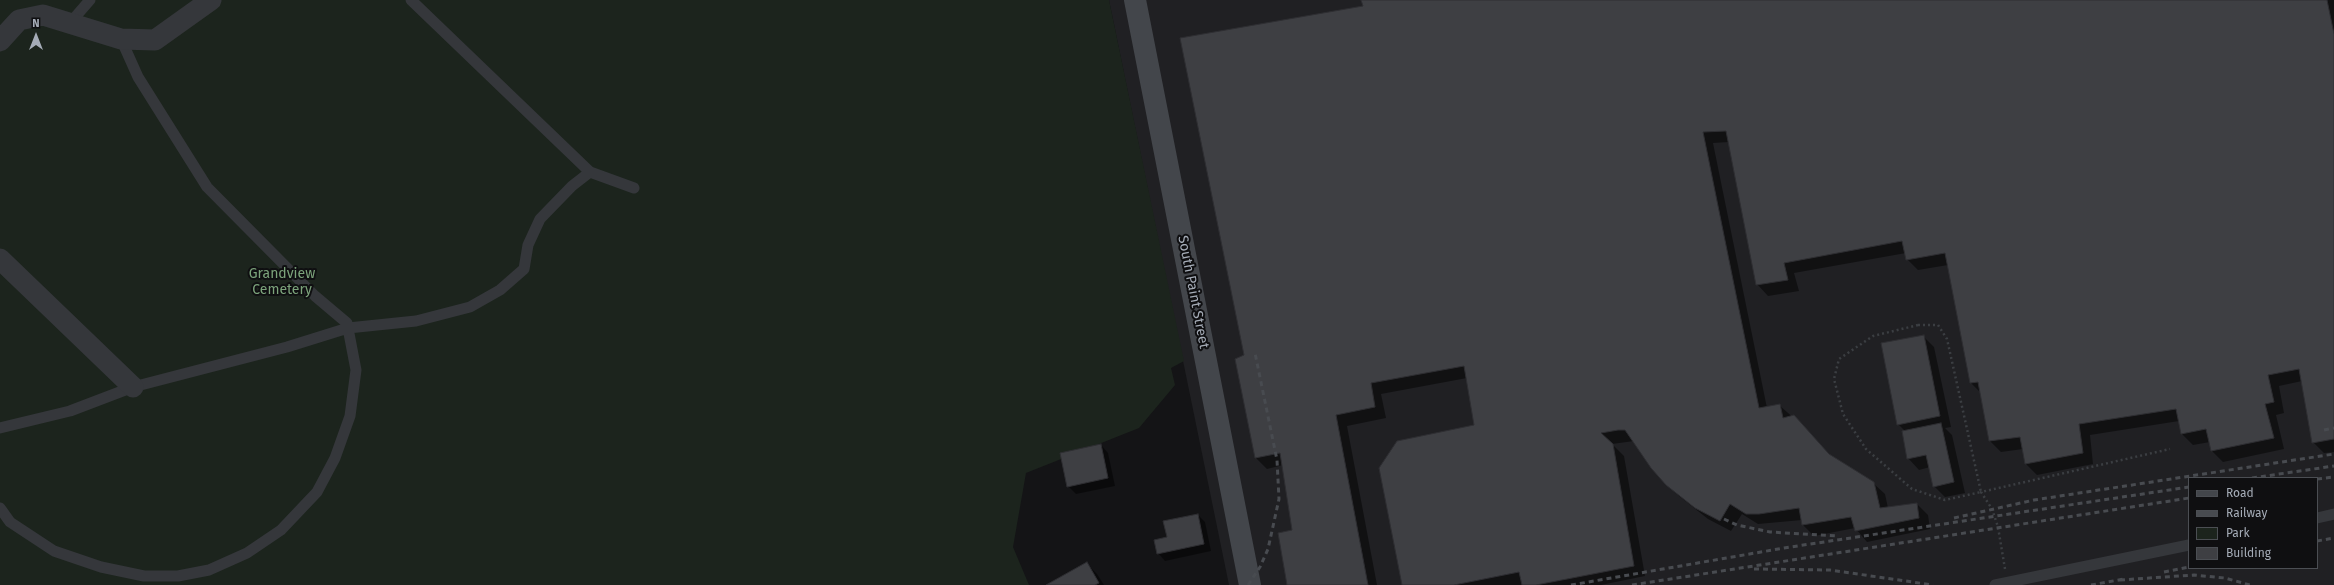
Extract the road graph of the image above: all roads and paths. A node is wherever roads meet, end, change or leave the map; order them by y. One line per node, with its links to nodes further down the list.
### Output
1 (90, 0): 5 (lane)
2 (210, 0): 6 (street)
3 (411, 0): 8 (lane)
4 (1135, 0): 21 (main road, South Paint Street)
5 (70, 23): 6 (street); 7 (street)
6 (121, 39): 11 (lane)
7 (0, 41)
8 (590, 172): 9 (lane); 11 (lane)
9 (634, 188)
10 (0, 259): 12 (street)
11 (348, 328): 12 (lane); 16 (lane)
12 (134, 387): 13 (lane)
13 (0, 428)
14 (2170, 449): 15 (path)
15 (1982, 492): 15 (path); 20 (path)
16 (0, 508)
17 (2334, 514): 18 (lane)
18 (2318, 518)
19 (2188, 545): 20 (lane)
20 (2008, 582): 22 (lane)
21 (1250, 585)
22 (1995, 585)

